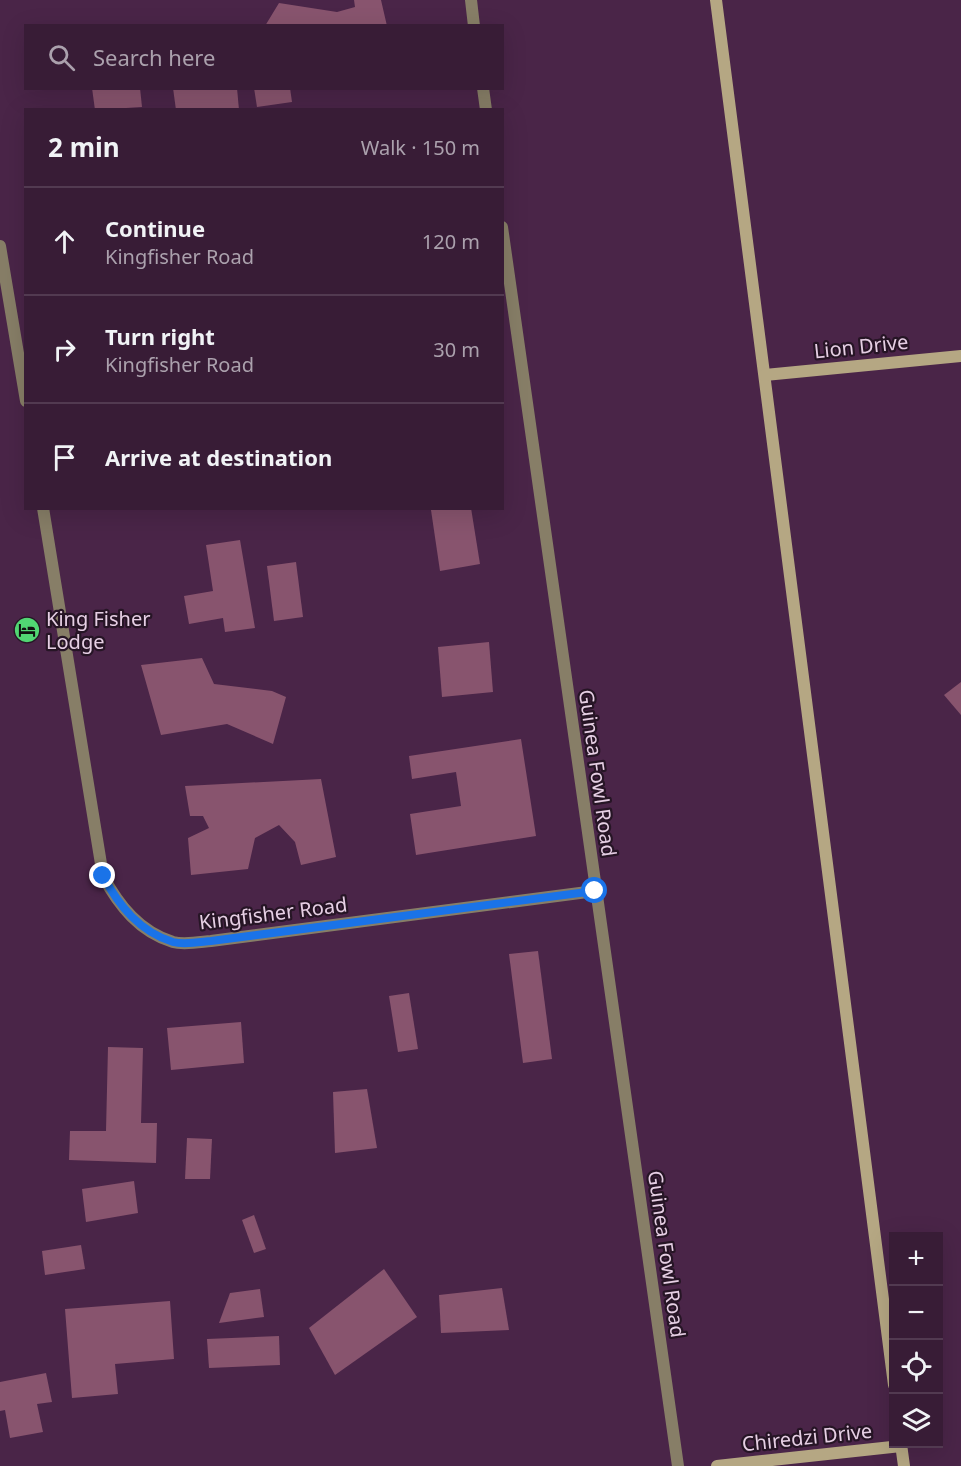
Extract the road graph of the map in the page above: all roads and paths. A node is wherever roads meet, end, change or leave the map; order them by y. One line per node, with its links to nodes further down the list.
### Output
1 (471, 0): 3 (street)
2 (716, 0): 9 (street)
3 (474, 24)
4 (483, 90): 5 (street)
5 (486, 108)
6 (504, 241): 12 (street, Guinea Fowl Road)
7 (0, 246): 10 (street)
8 (961, 356): 9 (street, Lion Drive)
9 (765, 375): 13 (street)
10 (24, 389)
11 (43, 510): 12 (street, Kingfisher Road)
12 (595, 891): 16 (street, Guinea Fowl Road)
13 (889, 1346)
14 (889, 1446): 17 (street, Chiredzi Drive)
15 (901, 1448): 18 (street)
16 (678, 1466)
17 (717, 1466)
18 (904, 1466)

